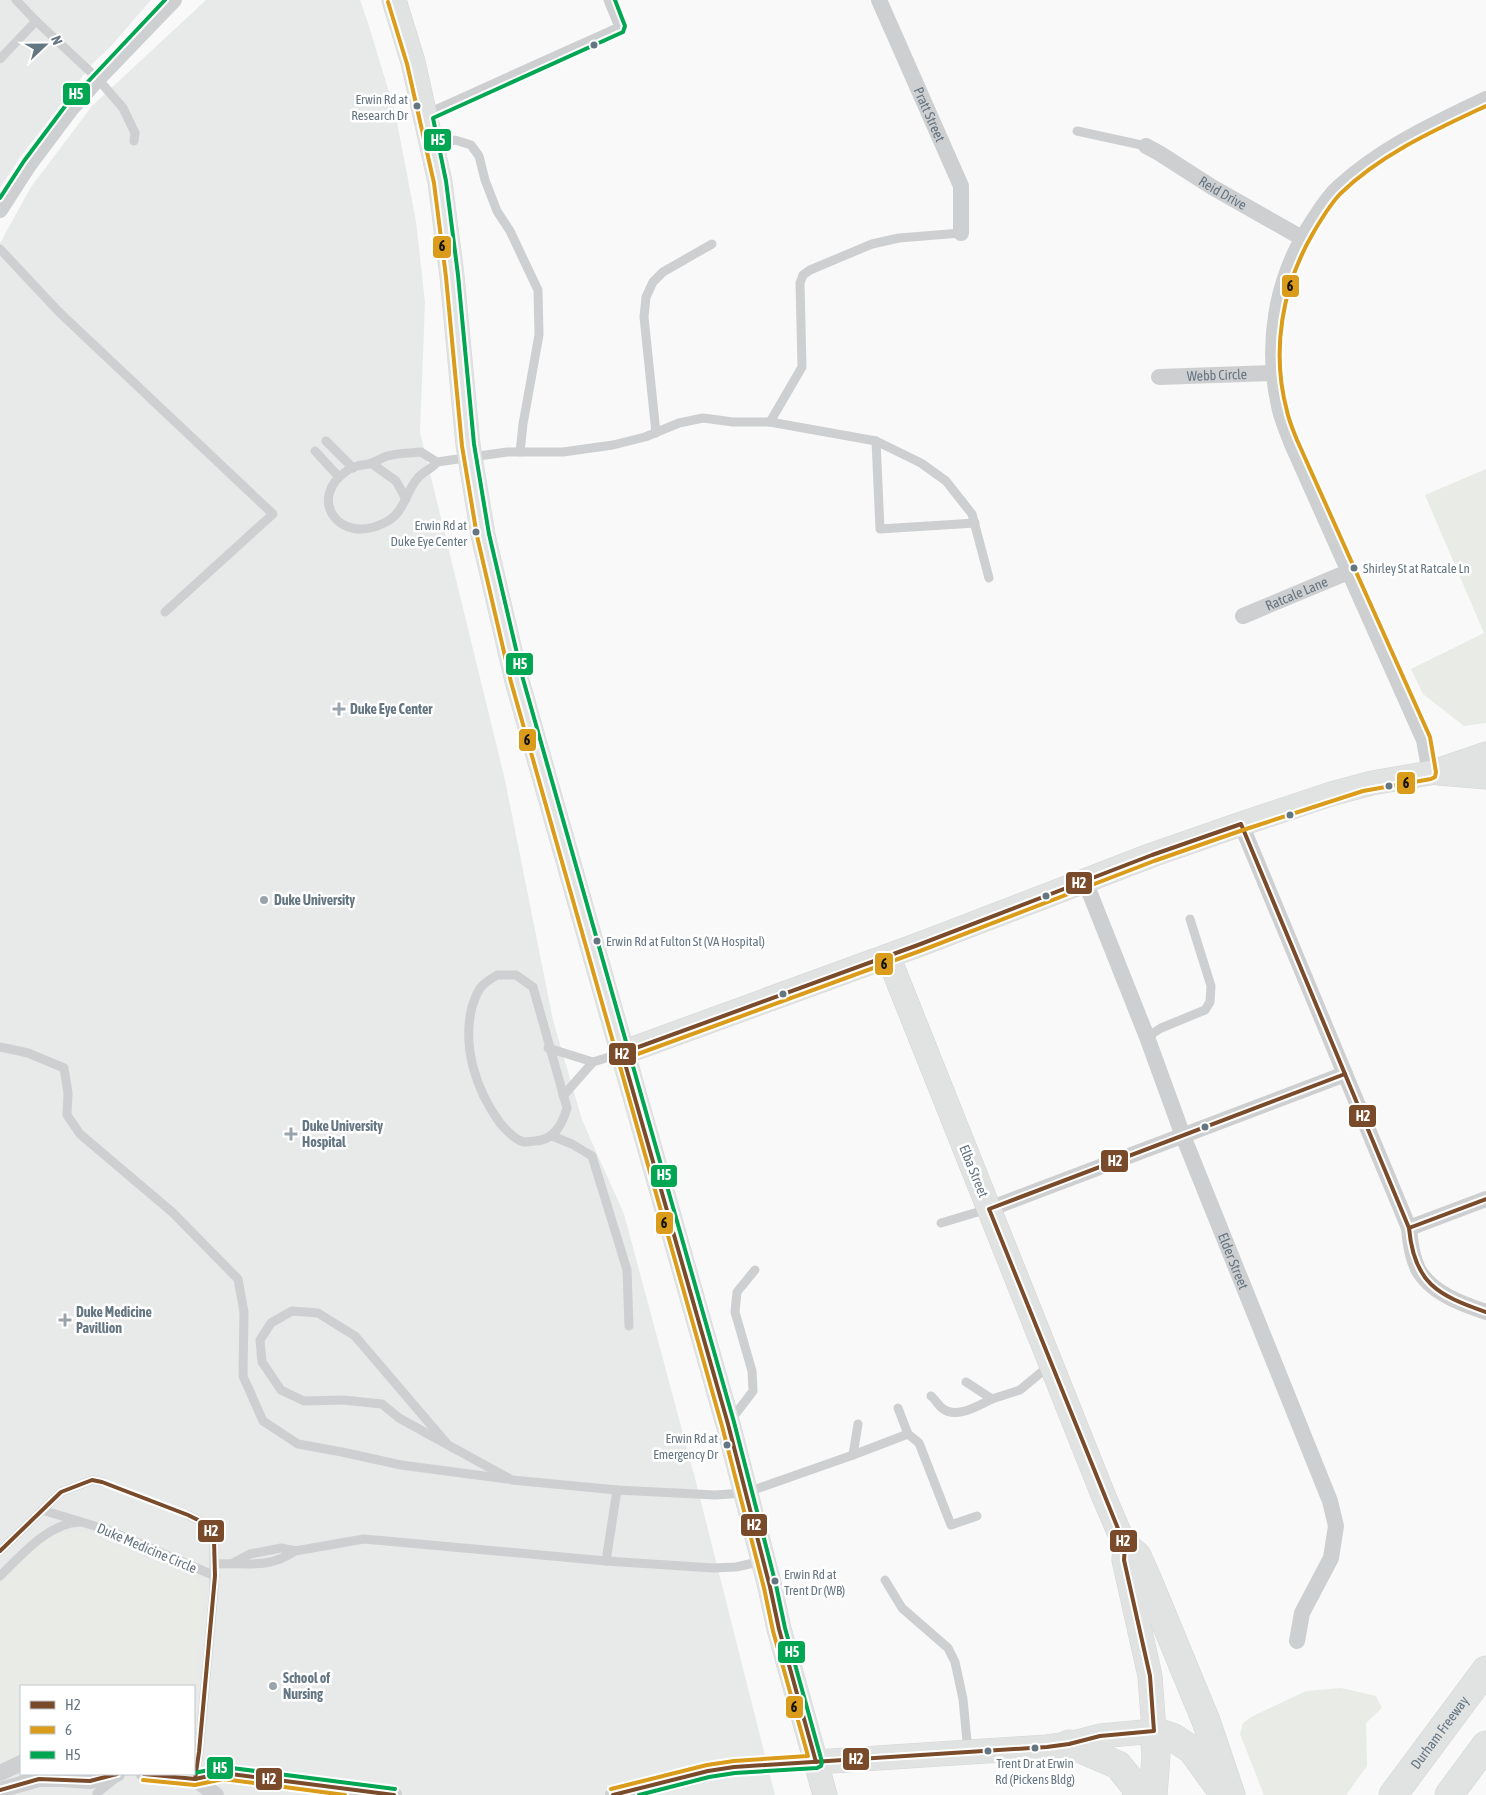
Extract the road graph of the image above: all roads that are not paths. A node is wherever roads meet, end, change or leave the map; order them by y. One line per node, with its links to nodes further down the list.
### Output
1 (16, 0): 6 (lane)
2 (174, 0): 8 (street)
3 (394, 0): 10 (main road)
4 (608, 0): 10 (lane)
5 (880, 0): 16 (street, Pratt Street)
6 (36, 22): 7 (lane); 8 (lane)
7 (0, 59)
8 (98, 79): 12 (lane); 15 (street)
9 (1486, 99): 17 (street)
10 (426, 114): 14 (main road)
11 (1076, 131): 13 (lane)
12 (134, 141)
13 (1146, 146): 17 (street, Reid Drive)
14 (432, 147): 27 (lane); 28 (main road)
15 (0, 210)
16 (961, 234): 22 (lane)
17 (1302, 238): 20 (street)
18 (712, 244): 23 (lane)
19 (0, 249): 37 (lane)
20 (1275, 373): 21 (street, Webb Circle); 35 (street)
21 (1160, 377)
22 (770, 422): 23 (lane); 25 (lane)
23 (656, 433): 27 (lane)
24 (326, 441): 31 (lane)
25 (876, 441): 34 (lane); 34 (lane)
26 (315, 451): 32 (lane)
27 (520, 452): 28 (lane)
28 (470, 458): 29 (lane); 49 (main road)
29 (437, 462): 30 (lane); 33 (lane)
30 (371, 463): 31 (lane); 33 (lane)
31 (353, 468): 32 (lane)
32 (340, 477): 33 (lane)
33 (406, 499)
34 (975, 523): 36 (lane)
35 (1348, 572): 38 (street, Ratcale Lane); 40 (street)
36 (989, 578)
37 (165, 612)
38 (1244, 616)
39 (1486, 754): 40 (main road)
40 (1430, 773): 41 (main road); 42 (main road)
41 (1486, 777)
42 (1241, 824): 43 (main road); 51 (street)
43 (1086, 880): 45 (main road); 46 (street, Elder Street)
44 (1190, 919): 46 (lane)
45 (888, 956): 49 (main road); 56 (main road, Elba Street)
46 (1147, 1037): 54 (street, Elder Street)
47 (0, 1047): 72 (lane)
48 (548, 1048): 50 (lane); 52 (lane); 53 (lane)
49 (622, 1053): 50 (lane); 67 (main road)
50 (593, 1062): 52 (lane)
51 (1345, 1074): 54 (street); 58 (street)
52 (562, 1096): 53 (lane)
53 (552, 1136): 61 (lane)
54 (1183, 1136): 56 (street); 88 (street, Elder Street)
55 (1486, 1199): 58 (street)
56 (989, 1209): 57 (lane); 62 (main road, Elba Street)
57 (941, 1223)
58 (1409, 1228): 60 (street)
59 (755, 1270): 67 (lane)
60 (1486, 1312)
61 (629, 1326)
62 (1050, 1365): 65 (lane); 80 (main road, Elba Street)
63 (966, 1382): 65 (lane)
64 (931, 1396): 65 (lane)
65 (992, 1398)
66 (898, 1408): 69 (lane)
67 (728, 1424): 75 (main road)
68 (858, 1424): 71 (lane)
69 (908, 1434): 71 (lane); 78 (lane)
70 (448, 1445): 70 (lane); 72 (lane)
71 (853, 1454): 75 (lane)
72 (512, 1480): 74 (lane)
73 (102, 1482): 76 (lane)
74 (617, 1490): 75 (lane); 82 (lane)
75 (746, 1493): 83 (main road)
76 (42, 1510): 79 (lane, Duke Medicine Circle); 81 (lane)
77 (188, 1515): 84 (lane)
78 (977, 1516)
79 (86, 1523): 85 (lane, Duke Medicine Circle); 86 (lane, Duke Medicine Circle)
80 (1125, 1546): 90 (main road, Elba Street); 110 (highway)
81 (0, 1551)
82 (606, 1561): 83 (lane); 84 (lane)
83 (763, 1561): 94 (main road)
84 (215, 1564): 86 (lane)
85 (0, 1576)
86 (215, 1576): 99 (lane, Duke Medicine Circle)
87 (885, 1580): 93 (lane)
88 (1297, 1641)
89 (1486, 1670): 111 (highway, Durham Freeway)
90 (1154, 1731): 91 (main road); 108 (highway); 109 (highway)
91 (1069, 1744): 93 (main road); 107 (highway)
92 (1486, 1745): 112 (highway)
93 (968, 1752): 94 (main road)
94 (816, 1762): 105 (street); 106 (main road)
95 (20, 1764): 100 (street)
96 (113, 1775): 100 (street)
97 (121, 1775): 102 (lane)
98 (154, 1775): 99 (street)
99 (195, 1779): 101 (street); 103 (street)
100 (1, 1784)
101 (305, 1789): 104 (street)
102 (96, 1795)
103 (216, 1795)
104 (394, 1795)
105 (613, 1795)
106 (825, 1795)
107 (1137, 1795)
108 (1153, 1795)
109 (1225, 1795)
110 (1231, 1795)
111 (1393, 1795)
112 (1449, 1795)

